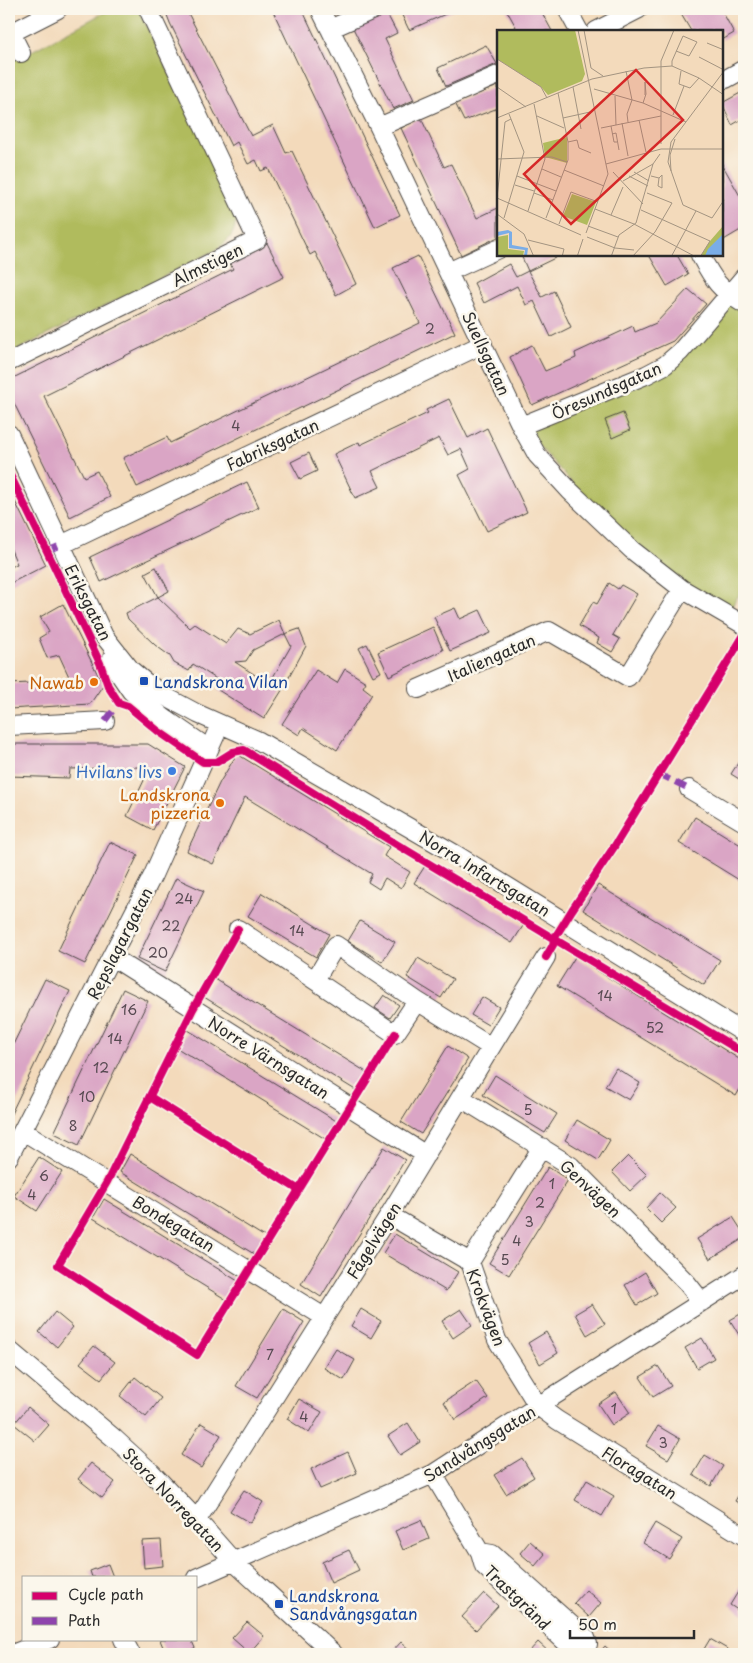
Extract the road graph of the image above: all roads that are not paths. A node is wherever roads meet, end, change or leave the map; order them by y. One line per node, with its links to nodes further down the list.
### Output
1 (58, 9): 10 (street)
2 (148, 9): 22 (street, Almstigen)
3 (320, 9): 7 (street, Suellsgatan)
4 (375, 9): 7 (street)
5 (566, 9): 8 (street)
6 (639, 9): 9 (street)
7 (330, 28): 15 (street, Suellsgatan)
8 (577, 30)
9 (598, 30)
10 (9, 32): 11 (street)
11 (20, 53)
12 (744, 69): 14 (street)
13 (497, 75): 15 (street)
14 (726, 79)
15 (379, 127): 18 (street, Suellsgatan)
16 (497, 249): 18 (street)
17 (701, 256): 20 (street)
18 (448, 272): 21 (street, Suellsgatan)
19 (744, 277): 20 (street, Öresundsgatan)
20 (737, 300): 23 (street, Öresundsgatan)
21 (483, 344): 23 (street, Suellsgatan); 25 (street, Fabriksgatan)
22 (9, 362)
23 (521, 426): 26 (street, Suellsgatan)
24 (9, 434): 25 (street, Eriksgatan)
25 (61, 545): 28 (street, Eriksgatan)
26 (682, 589): 27 (street, Suellsgatan); 29 (street, Italiengatan)
27 (744, 625)
28 (104, 636): 31 (street, Eriksgatan); 33 (street)
29 (418, 689)
30 (105, 721): 32 (street)
31 (220, 724): 33 (street, Repslagargatan); 41 (street, Norra Infartsgatan)
32 (9, 726)
33 (209, 749): 37 (street, Repslagargatan)
34 (689, 789): 35 (street)
35 (744, 822)
36 (238, 929): 39 (street)
37 (112, 957): 44 (street, Repslagargatan); 46 (street, Norre Värnsgatan)
38 (546, 957): 42 (street, Fågelvägen)
39 (316, 980): 40 (street); 40 (street)
40 (417, 1001): 42 (street)
41 (744, 1033)
42 (492, 1047): 43 (street, Fågelvägen)
43 (461, 1098): 45 (street, Genvägen); 46 (street, Fågelvägen)
44 (23, 1131): 47 (street, Repslagargatan); 52 (street, Bondegatan)
45 (542, 1147): 49 (street); 51 (street, Genvägen)
46 (426, 1155): 48 (street, Fågelvägen)
47 (9, 1157)
48 (389, 1214): 49 (street, Krokvägen); 52 (street, Fågelvägen)
49 (470, 1262): 54 (street, Krokvägen)
50 (744, 1276): 51 (street, Sandvångsgatan)
51 (702, 1302): 54 (street, Sandvångsgatan)
52 (324, 1316): 56 (street, Fågelvägen)
53 (9, 1350): 56 (street, Stora Norregatan)
54 (538, 1406): 55 (street, Sandvångsgatan); 57 (street, Floragatan)
55 (433, 1474): 58 (street); 59 (street, Sandvångsgatan)
56 (197, 1520): 59 (street, Stora Norregatan)
57 (744, 1536)
58 (480, 1552): 58 (street, Trastgränd)
59 (234, 1562): 60 (street, Sandvångsgatan); 65 (street, Stora Norregatan)
60 (198, 1577)
61 (47, 1640): 63 (street)
62 (124, 1640): 64 (street)
63 (12, 1654)
64 (131, 1654)
65 (334, 1654)

